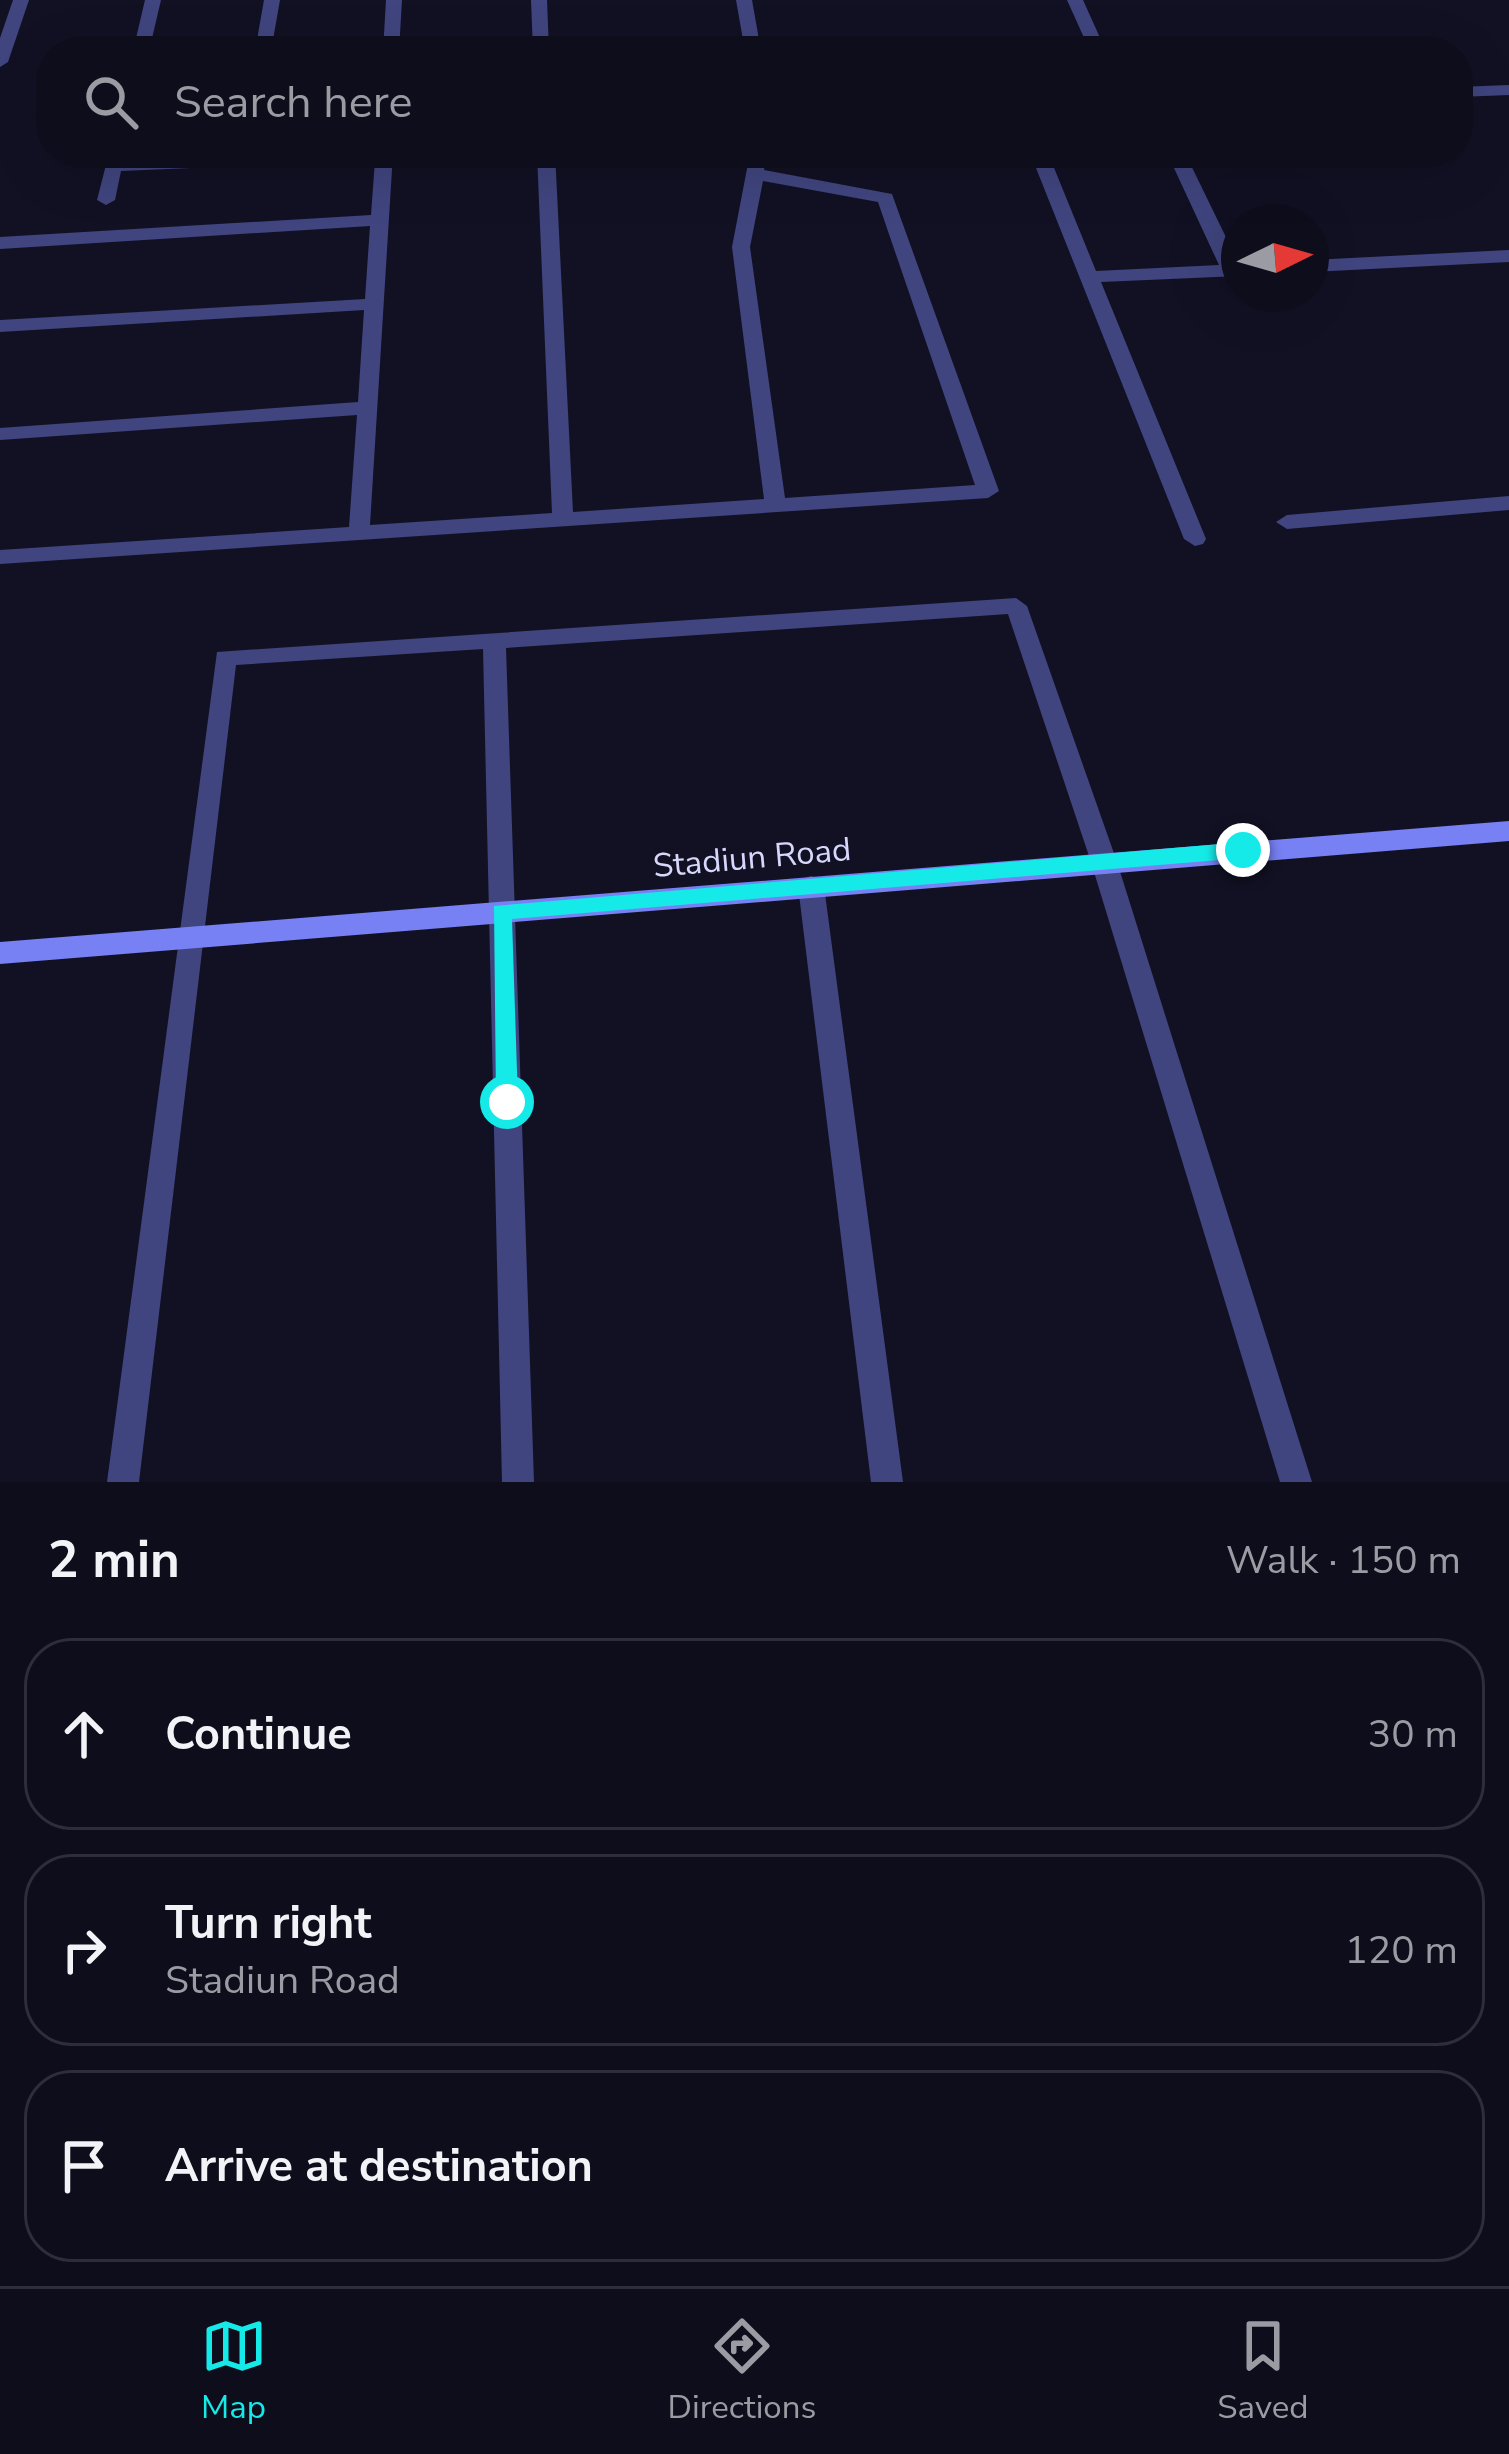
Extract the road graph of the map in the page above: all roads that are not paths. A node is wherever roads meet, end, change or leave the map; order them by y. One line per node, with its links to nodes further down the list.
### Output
1 (21, 0): 14 (street)
2 (152, 0): 8 (street)
3 (272, 0): 9 (street)
4 (394, 0): 10 (street)
5 (539, 0): 11 (street)
6 (744, 0): 12 (street)
7 (1075, 0): 13 (street)
8 (144, 36)
9 (266, 36)
10 (392, 36)
11 (540, 36)
12 (750, 36)
13 (1091, 36)
14 (0, 62)
15 (1509, 90): 16 (street)
16 (1473, 91)
17 (113, 168): 24 (street)
18 (383, 168): 25 (street)
19 (547, 168): 38 (street)
20 (756, 168): 37 (street)
21 (772, 168): 37 (street)
22 (1045, 168): 31 (street)
23 (1183, 168): 27 (street)
24 (106, 200)
25 (380, 220): 26 (street); 32 (street)
26 (0, 243)
27 (1221, 244)
28 (1509, 256): 29 (street)
29 (1329, 265)
30 (1221, 271): 31 (street)
31 (1088, 277): 41 (street)
32 (374, 304): 33 (street); 34 (street)
33 (0, 326)
34 (368, 408): 35 (street); 40 (street)
35 (0, 434)
36 (1509, 503): 39 (street)
37 (776, 506): 38 (street)
38 (563, 520): 40 (street)
39 (1287, 522)
40 (359, 535): 42 (street)
41 (1195, 539)
42 (0, 557)
43 (494, 640): 45 (street); 47 (street); 48 (street)
44 (1509, 832): 45 (main road, Stadiun Road)
45 (1104, 862): 46 (main road, Stadiun Road); 53 (street)
46 (811, 886): 47 (main road, Stadiun Road); 52 (street)
47 (502, 912): 48 (main road, Stadiun Road); 51 (street)
48 (191, 934): 49 (main road, Stadiun Road); 50 (street)
49 (0, 952)
50 (123, 1482)
51 (518, 1482)
52 (887, 1482)
53 (1296, 1482)

